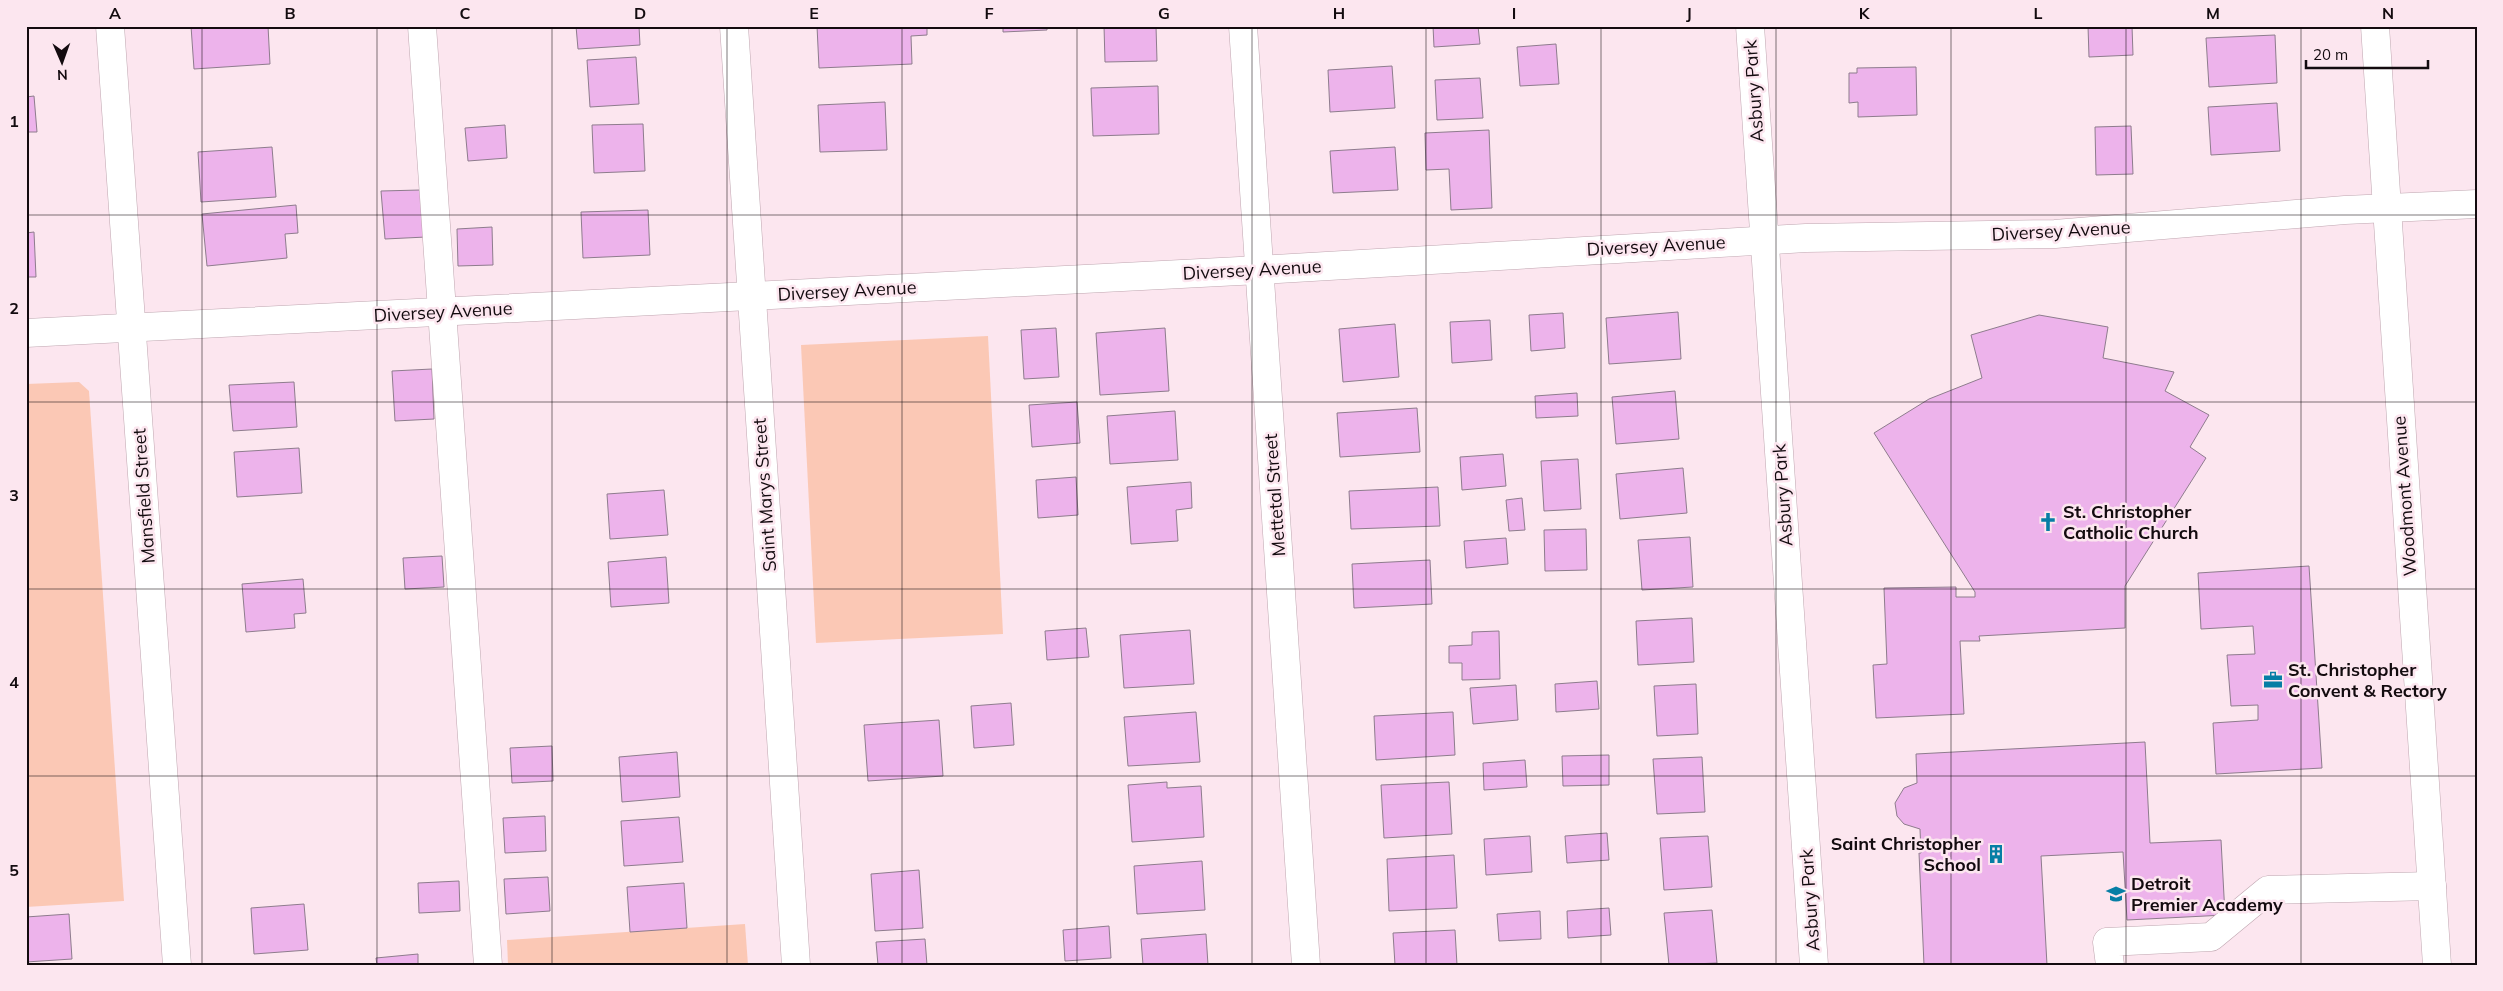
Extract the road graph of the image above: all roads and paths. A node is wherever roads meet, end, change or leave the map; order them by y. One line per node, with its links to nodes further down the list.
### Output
1 (110, 26): 13 (street, Mansfield Street)
2 (422, 26): 12 (street)
3 (734, 26): 11 (street, Saint Marys Street)
4 (1243, 26): 10 (street, Mettetal Street)
5 (1750, 26): 9 (street, Asbury Park)
6 (2375, 26): 8 (street, Woodmont Avenue)
7 (2477, 204): 8 (street, Diversey Avenue)
8 (2386, 209): 9 (street, Diversey Avenue); 15 (street, Woodmont Avenue)
9 (1765, 240): 10 (street, Diversey Avenue); 20 (street, Asbury Park)
10 (1260, 270): 11 (street, Diversey Avenue); 19 (street, Mettetal Street)
11 (752, 296): 12 (street, Diversey Avenue); 18 (street, Saint Marys Street)
12 (442, 312): 13 (street, Diversey Avenue); 17 (street)
13 (132, 328): 14 (street, Diversey Avenue); 16 (street, Mansfield Street)
14 (26, 333)
15 (2432, 886): 21 (street); 22 (street, Woodmont Avenue)
16 (177, 965)
17 (488, 965)
18 (796, 965)
19 (1306, 965)
20 (1814, 965)
21 (2110, 965)
22 (2437, 965)

